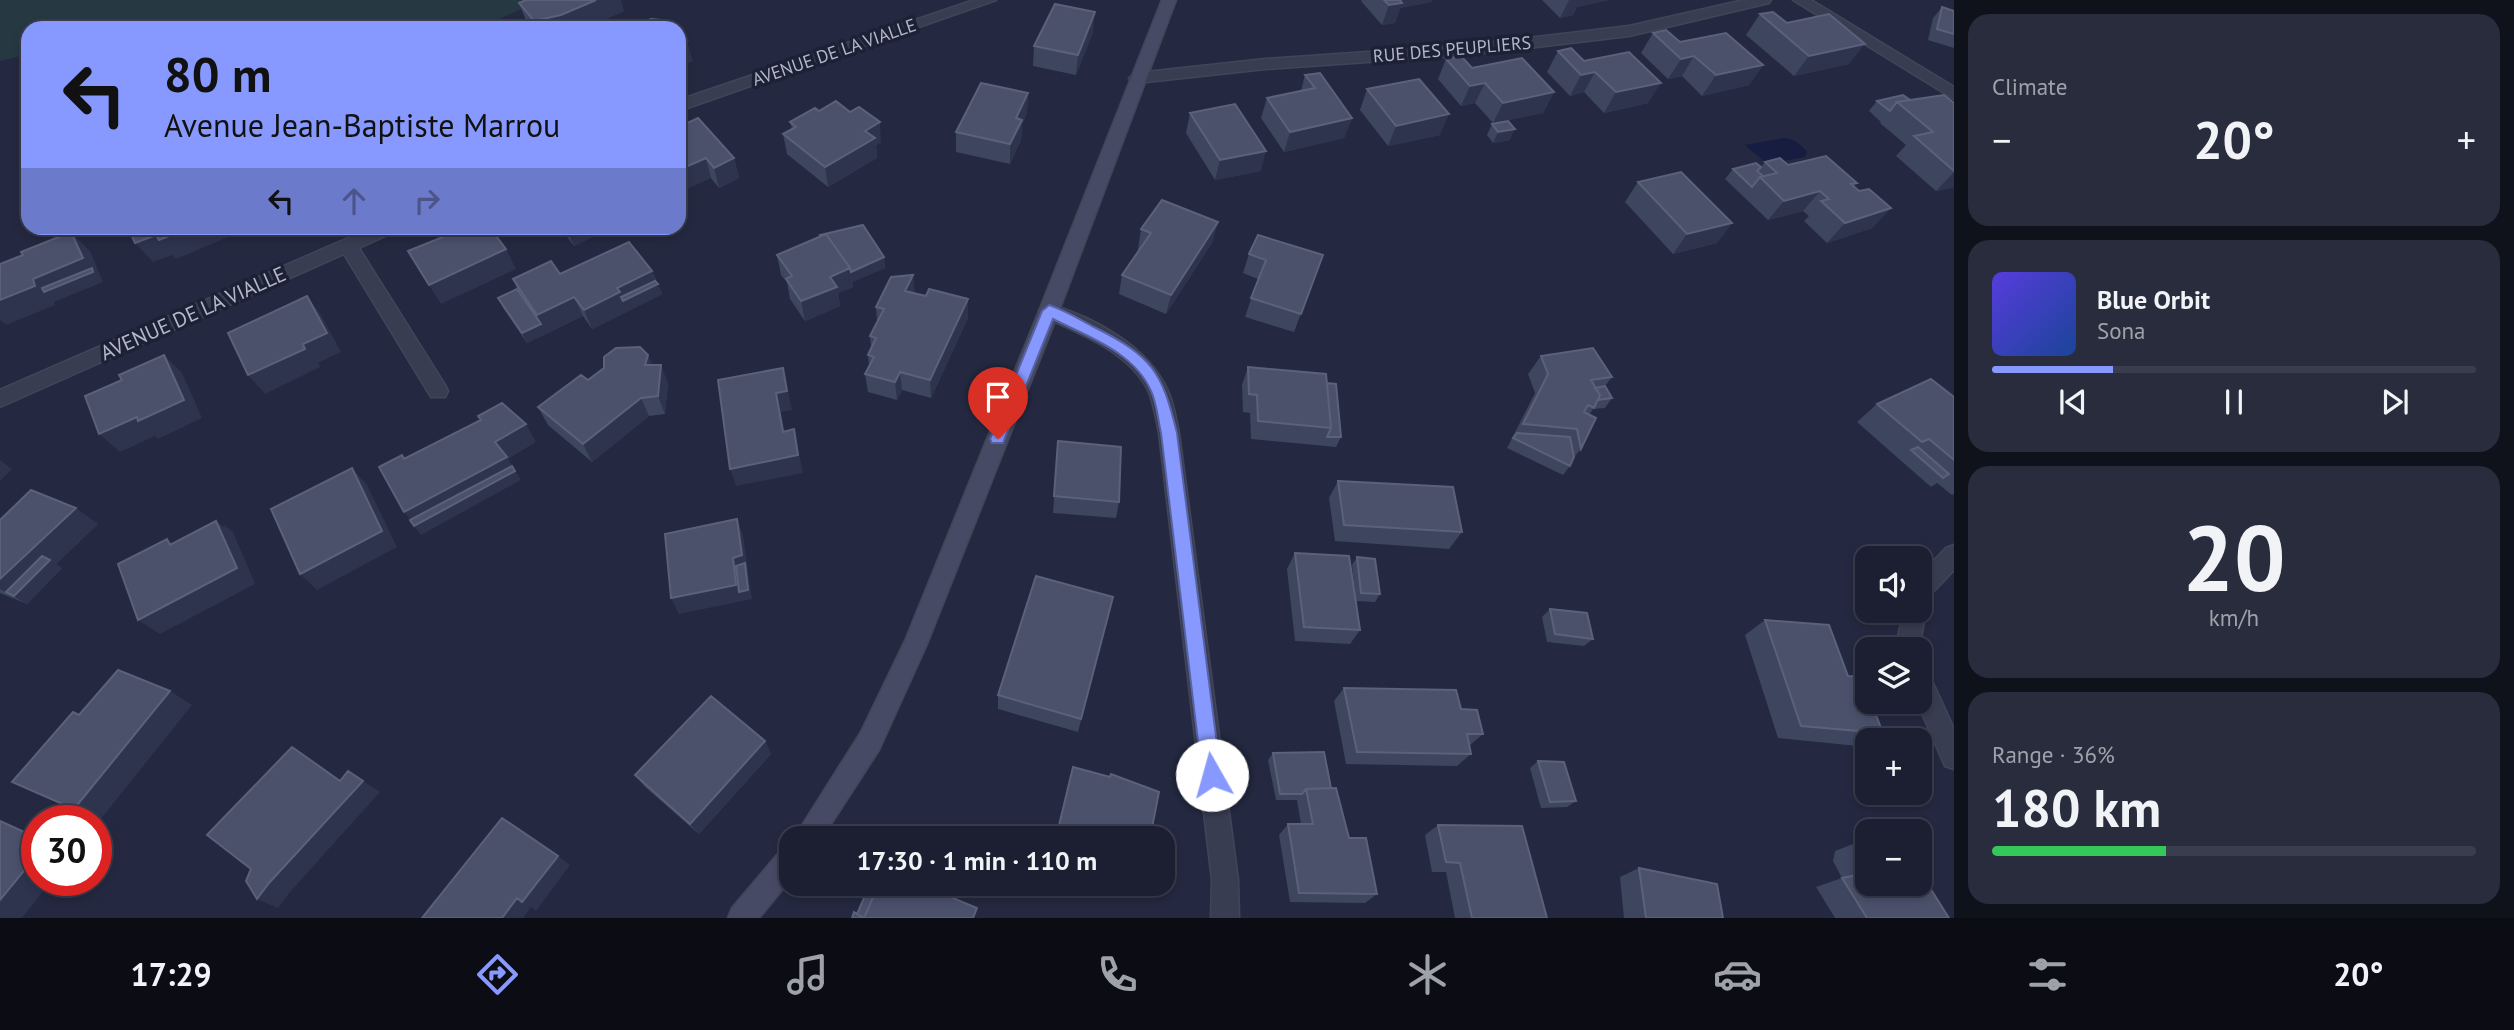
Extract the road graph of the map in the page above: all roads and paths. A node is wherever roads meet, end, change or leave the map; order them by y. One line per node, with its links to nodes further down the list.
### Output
1 (989, 0): 7 (street, AVENUE DE LA VIALLE)
2 (1169, 0): 5 (main road)
3 (1764, 0): 5 (street, RUE DES PEUPLIERS)
4 (1800, 0): 6 (street)
5 (1137, 78): 10 (main road)
6 (1954, 94)
7 (686, 104)
8 (369, 235): 9 (street, AVENUE DE LA VIALLE)
9 (347, 244): 11 (street); 12 (street, AVENUE DE LA VIALLE)
10 (1049, 311): 17 (main road); 20 (street)
11 (438, 391)
12 (0, 399)
13 (1954, 555): 14 (street)
14 (1932, 578)
15 (1932, 707): 16 (street)
16 (1954, 757)
17 (815, 826)
18 (779, 873): 19 (main road)
19 (742, 918)
20 (1225, 918)

